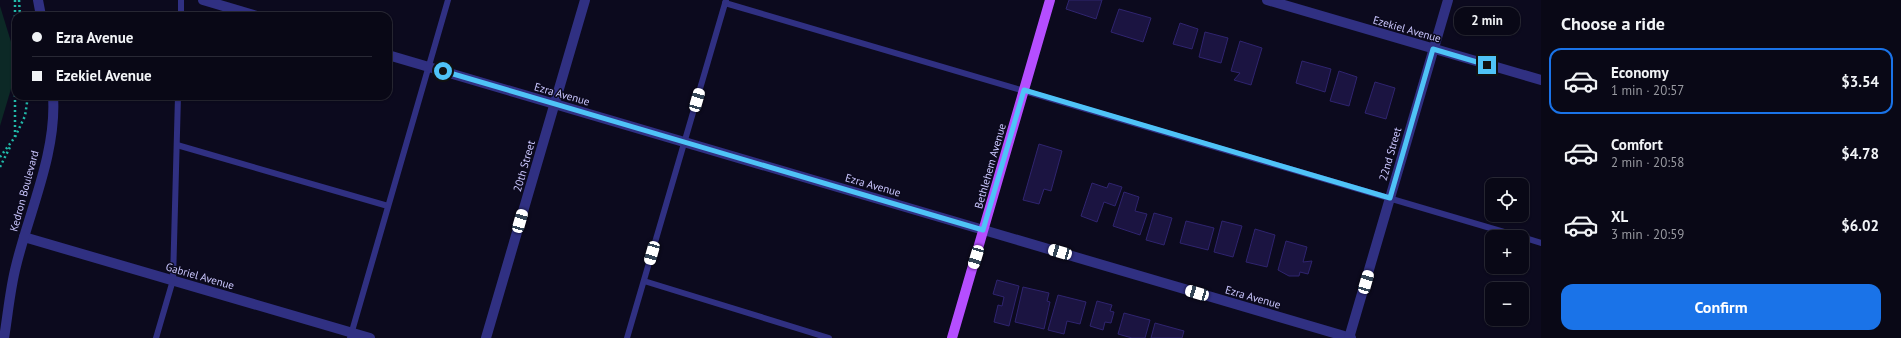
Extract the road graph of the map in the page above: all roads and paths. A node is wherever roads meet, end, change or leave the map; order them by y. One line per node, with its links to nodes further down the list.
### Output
1 (15, 0): 12 (path)
2 (19, 0): 13 (path)
3 (38, 0): 14 (street)
4 (182, 0): 15 (lane)
5 (203, 0): 16 (street)
6 (448, 0): 19 (lane)
7 (585, 0): 26 (street, 20th Street)
8 (1050, 0): 21 (main road, Bethlehem Avenue)
9 (1267, 0): 17 (street, Ezekiel Avenue)
10 (1448, 0): 17 (street, 22nd Street)
11 (726, 1): 21 (lane); 28 (lane)
12 (15, 12)
13 (20, 12)
14 (40, 12)
15 (181, 12)
16 (244, 12)
17 (1433, 49): 20 (street, Ezekiel Avenue); 32 (street, 22nd Street)
18 (392, 56): 19 (street, Ezra Avenue)
19 (429, 67): 26 (street, Ezra Avenue); 33 (lane)
20 (1541, 80)
21 (1024, 90): 32 (lane); 34 (main road, Bethlehem Avenue)
22 (15, 100): 27 (path)
23 (27, 100): 27 (path)
24 (53, 100): 36 (street, Kedron Boulevard)
25 (178, 100): 29 (lane)
26 (555, 104): 28 (street, Ezra Avenue); 45 (street, 20th Street)
27 (15, 137): 30 (path); 31 (path)
28 (685, 142): 34 (street, Ezra Avenue); 40 (lane)
29 (177, 145): 33 (lane); 39 (lane)
30 (0, 157)
31 (0, 167)
32 (1390, 198): 35 (lane); 49 (street, 22nd Street)
33 (388, 206): 41 (lane)
34 (983, 230): 48 (main road, Bethlehem Avenue); 49 (street, Ezra Avenue)
35 (1497, 230)
36 (24, 237): 39 (street, Gabriel Avenue); 42 (street, Kedron Boulevard)
37 (1529, 239): 38 (lane)
38 (1541, 243)
39 (172, 280): 41 (street, Gabriel Avenue); 43 (lane)
40 (644, 281): 46 (lane); 47 (lane)
41 (351, 335): 44 (street, Gabriel Avenue)
42 (4, 338)
43 (156, 338)
44 (370, 338)
45 (486, 338)
46 (627, 338)
47 (829, 338)
48 (952, 338)
49 (1350, 338)

